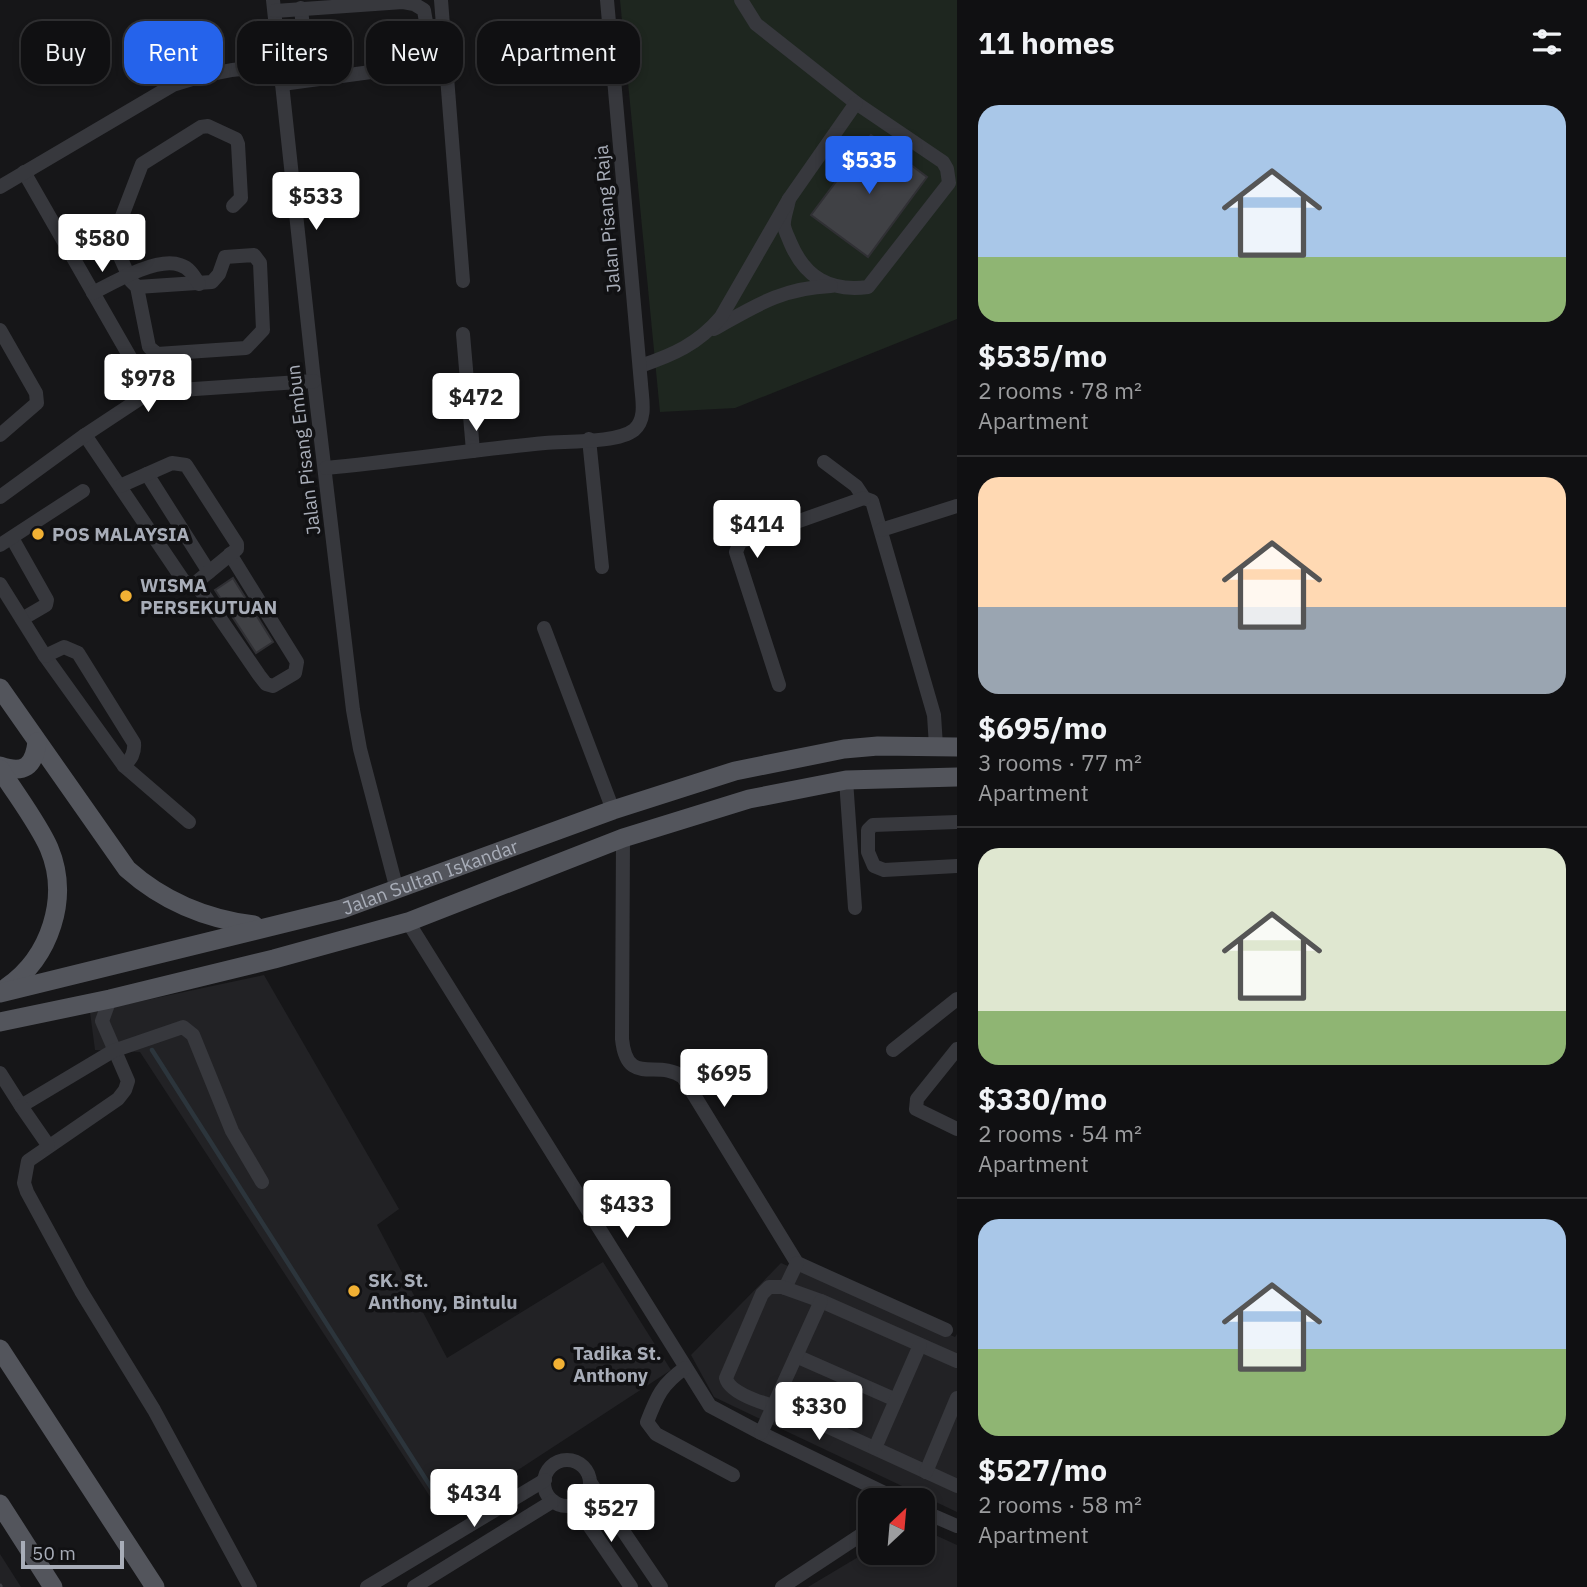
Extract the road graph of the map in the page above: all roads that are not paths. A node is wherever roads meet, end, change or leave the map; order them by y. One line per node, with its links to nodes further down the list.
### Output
1 (441, 0): 16 (street)
2 (607, 0): 24 (street, Jalan Pisang Raja)
3 (741, 0): 10 (street)
4 (274, 6): 5 (street)
5 (301, 8): 6 (street); 8 (street)
6 (302, 21)
7 (237, 69): 11 (street)
8 (352, 74)
9 (282, 84): 25 (street, Jalan Pisang Embun)
10 (856, 103): 13 (street); 18 (street)
11 (24, 172): 12 (street); 20 (street)
12 (0, 187)
13 (789, 199): 18 (street); 22 (street)
14 (233, 206): 15 (street)
15 (127, 274): 17 (street); 19 (street); 20 (street)
16 (463, 281)
17 (199, 284): 19 (street); 19 (street)
18 (832, 286): 22 (street)
19 (137, 287)
20 (93, 293): 26 (street)
21 (0, 330): 27 (street)
22 (708, 333): 24 (street)
23 (463, 334): 30 (street)
24 (640, 366): 29 (street, Jalan Pisang Raja)
25 (314, 381): 26 (street); 32 (street, Jalan Pisang Embun)
26 (150, 392): 28 (street)
27 (0, 435)
28 (85, 435): 34 (street); 36 (street)
29 (589, 439): 30 (street); 42 (street)
30 (473, 451): 32 (street)
31 (824, 462): 37 (street)
32 (326, 468): 65 (street, Jalan Pisang Embun)
33 (147, 474): 34 (street); 41 (street); 43 (street)
34 (120, 486): 45 (street)
35 (83, 491): 40 (street)
36 (0, 498)
37 (864, 498): 39 (street); 49 (street)
38 (957, 506): 39 (street)
39 (881, 530): 52 (street)
40 (6, 542): 46 (street)
41 (230, 554): 43 (street); 45 (street)
42 (602, 567)
43 (209, 572): 45 (street)
44 (0, 584): 46 (street)
45 (193, 586)
46 (22, 620): 48 (street)
47 (544, 628): 59 (street)
48 (45, 656): 54 (street); 54 (street)
49 (779, 685)
50 (0, 688): 51 (main road, Jalan Sultan Iskandar)
51 (37, 742): 55 (main road); 68 (main road, Jalan Sultan Iskandar)
52 (936, 746): 53 (main road, Jalan Sultan Iskandar); 59 (main road, Jalan Sultan Iskandar)
53 (957, 747)
54 (124, 766): 60 (street)
55 (0, 768): 69 (main road)
56 (957, 777): 57 (main road, Jalan Sultan Iskandar)
57 (846, 780): 58 (street); 63 (main road, Jalan Sultan Iskandar)
58 (849, 809): 62 (street); 66 (street)
59 (613, 810): 65 (main road, Jalan Sultan Iskandar)
60 (188, 822)
61 (957, 822): 62 (street)
62 (869, 827): 64 (street)
63 (623, 838): 67 (main road, Jalan Sultan Iskandar); 81 (street)
64 (957, 866)
65 (397, 890): 68 (main road, Jalan Sultan Iskandar)
66 (855, 908)
67 (408, 922): 70 (main road, Jalan Sultan Iskandar); 89 (street)
68 (269, 927): 69 (main road)
69 (0, 992)
70 (110, 999): 72 (main road, Jalan Sultan Iskandar); 75 (street)
71 (957, 999): 74 (street)
72 (0, 1022)
73 (957, 1049): 78 (street)
74 (893, 1050)
75 (113, 1051): 77 (street); 79 (street); 80 (street)
76 (0, 1073): 77 (street)
77 (21, 1106): 79 (street)
78 (957, 1129)
79 (48, 1145): 109 (street)
80 (262, 1182)
81 (797, 1263): 82 (street); 84 (street)
82 (785, 1288): 83 (street); 92 (street)
83 (821, 1301): 85 (street); 87 (street)
84 (946, 1330)
85 (920, 1345): 88 (street); 91 (street)
86 (0, 1349): 107 (main road)
87 (796, 1356): 91 (street); 92 (street)
88 (957, 1361)
89 (685, 1367): 93 (street); 96 (street)
90 (957, 1398): 95 (street)
91 (896, 1400): 94 (street)
92 (773, 1407): 93 (street); 94 (street)
93 (761, 1433): 100 (street)
94 (874, 1448): 95 (street)
95 (926, 1472): 99 (street)
96 (733, 1475)
97 (545, 1479): 98 (street); 101 (street); 110 (street)
98 (590, 1482): 103 (street); 113 (street)
99 (957, 1486)
100 (874, 1488)
101 (553, 1501): 103 (street); 111 (street)
102 (0, 1504): 108 (main road)
103 (575, 1505): 112 (street)
104 (935, 1517): 105 (street)
105 (957, 1526)
106 (858, 1537): 114 (street)
107 (155, 1585)
108 (53, 1587)
109 (250, 1587)
110 (367, 1587)
111 (414, 1587)
112 (631, 1587)
113 (661, 1587)
114 (782, 1587)

